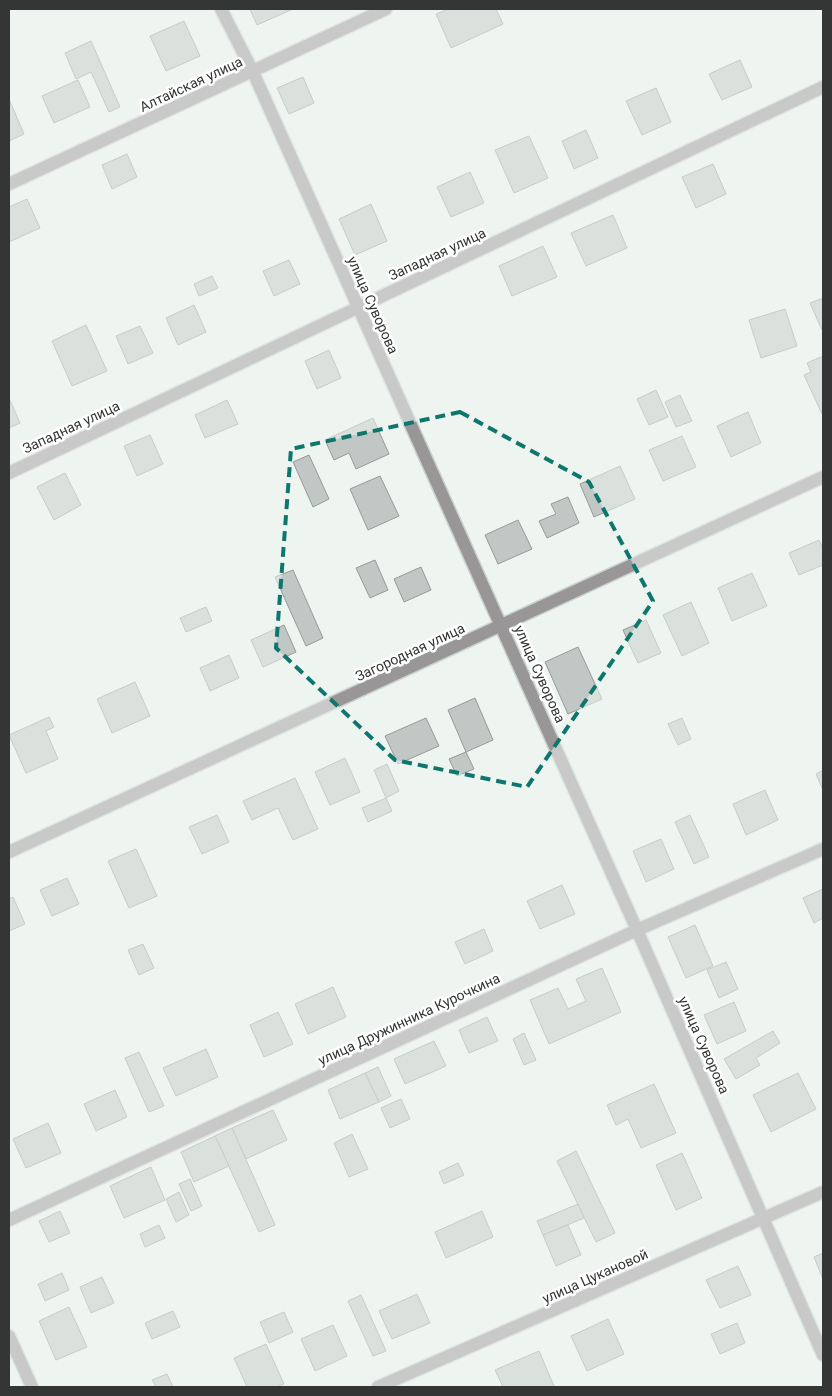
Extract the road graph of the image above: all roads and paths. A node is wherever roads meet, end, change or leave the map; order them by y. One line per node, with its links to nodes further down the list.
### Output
1 (221, 9): 3 (street, улица Суворова)
2 (386, 9): 3 (street, Алтайская улица)
3 (252, 72): 5 (street, Алтайская улица); 6 (street, улица Суворова)
4 (823, 87): 6 (street, Западная улица)
5 (9, 184)
6 (358, 308): 7 (street, Западная улица); 9 (street, улица Суворова)
7 (9, 473)
8 (823, 477): 9 (street, Загородная улица)
9 (502, 626): 11 (street, Загородная улица); 12 (street, улица Суворова)
10 (823, 849): 12 (street, улица Дружинника Курочкина)
11 (9, 852)
12 (637, 930): 14 (street, улица Суворова); 15 (street, улица Дружинника Курочкина)
13 (823, 1192): 14 (street, улица Цукановой)
14 (763, 1219): 17 (street, улица Суворова); 19 (street, улица Цукановой)
15 (9, 1220)
16 (9, 1336): 18 (street)
17 (823, 1355)
18 (32, 1387)
19 (378, 1387)

